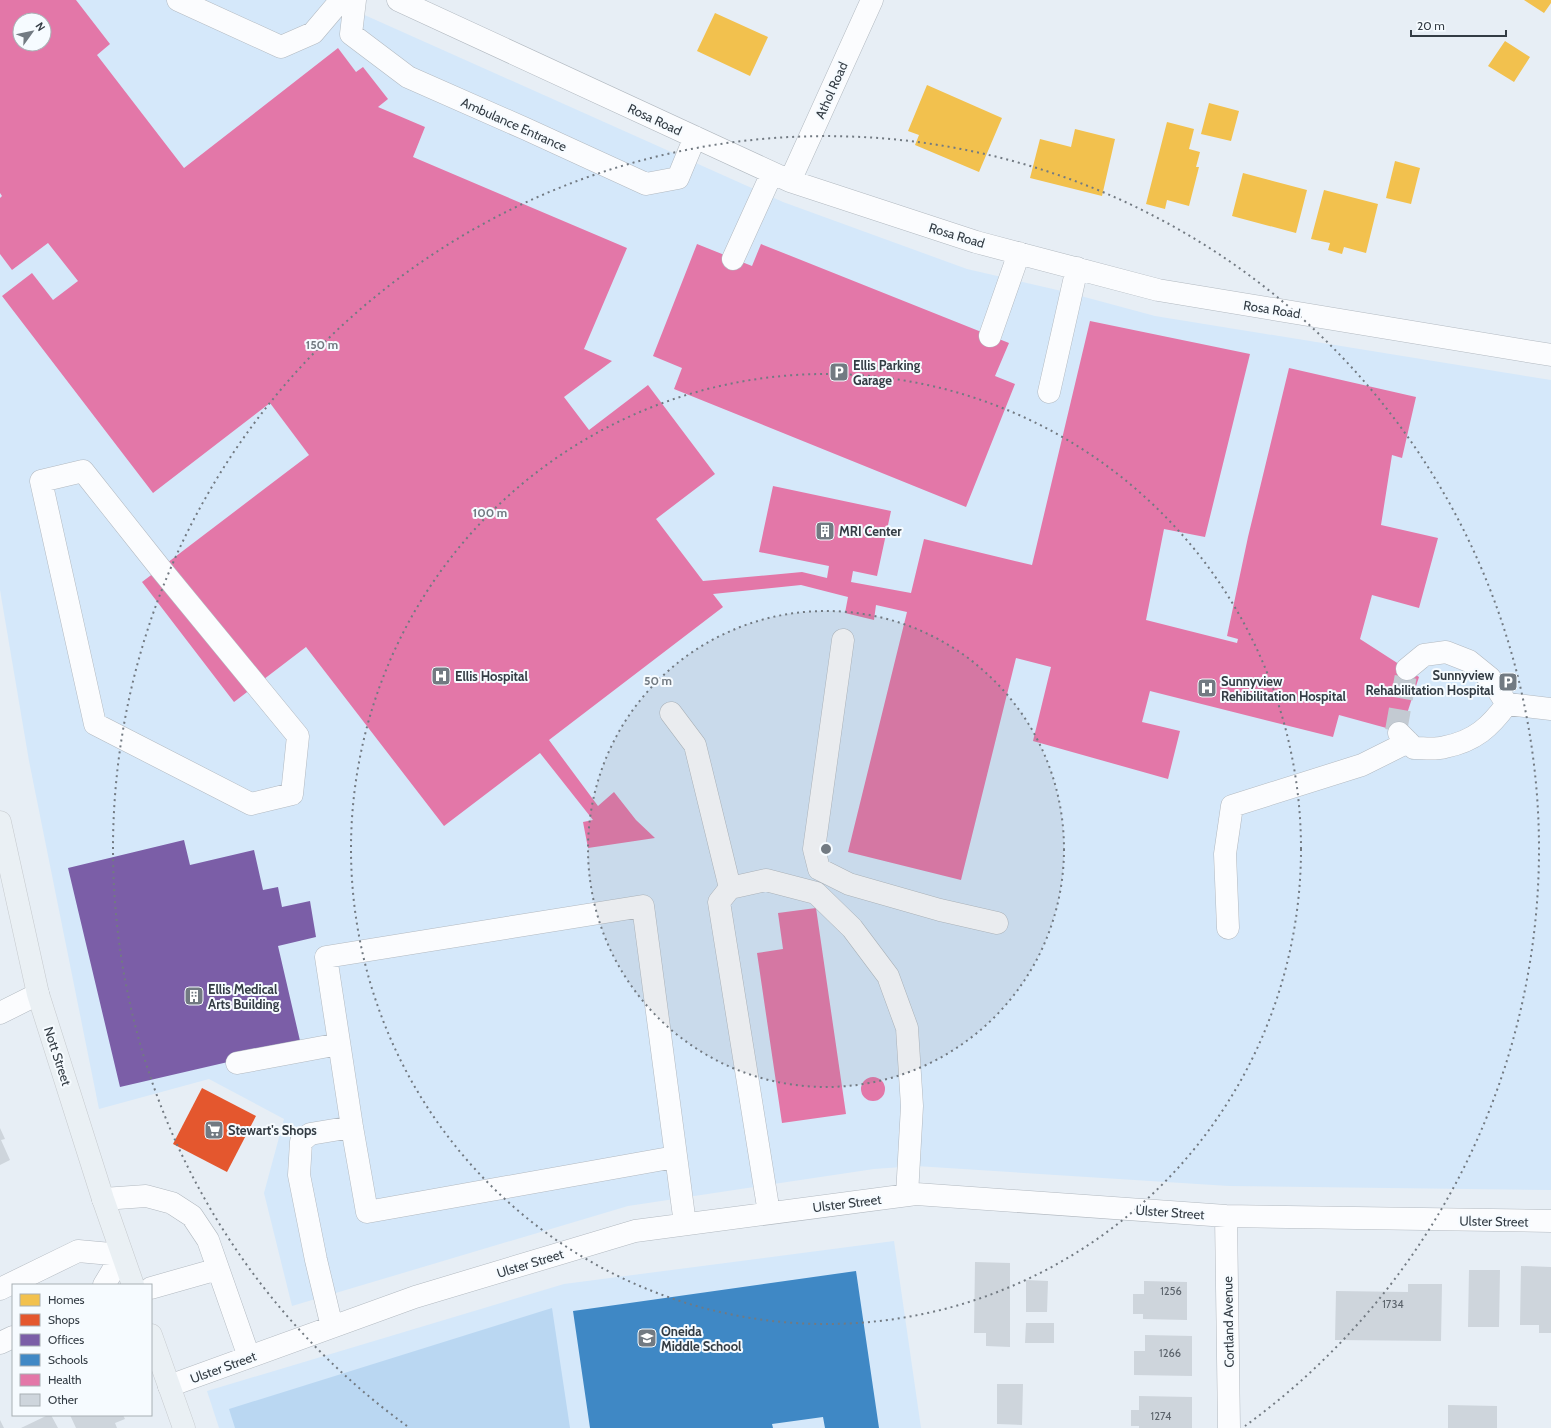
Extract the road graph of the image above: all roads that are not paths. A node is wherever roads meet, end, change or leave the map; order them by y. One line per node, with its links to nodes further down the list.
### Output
1 (178, 0): 2 (street)
2 (341, 0)
3 (355, 0): 6 (street, Ambulance Entrance)
4 (398, 0): 6 (street, Rosa Road)
5 (872, 0): 7 (street, Athol Road)
6 (695, 137): 7 (street, Rosa Road)
7 (781, 177): 8 (street, Rosa Road); 9 (street, Athol Road)
8 (1019, 253): 10 (street, Rosa Road); 11 (street)
9 (733, 259)
10 (1077, 268): 12 (street, Rosa Road); 13 (street)
11 (990, 336)
12 (1551, 355)
13 (1049, 392)
14 (160, 568): 14 (street)
15 (843, 640): 22 (street)
16 (1407, 669): 17 (street)
17 (1507, 704): 18 (street); 23 (street)
18 (1551, 709)
19 (671, 713): 21 (street)
20 (0, 822): 24 (main road, Nott Street)
21 (730, 888): 30 (street); 32 (street)
22 (997, 922)
23 (1228, 928)
24 (38, 994): 25 (street); 31 (main road, Nott Street)
25 (0, 1013)
26 (339, 1044): 27 (street); 28 (street); 29 (street)
27 (237, 1064)
28 (352, 1127): 29 (street); 42 (street)
29 (675, 1158): 35 (street)
30 (908, 1195): 32 (street, Ulster Street); 33 (street, Ulster Street)
31 (103, 1199): 36 (main road, Nott Street); 37 (street)
32 (769, 1213): 35 (street, Ulster Street)
33 (1226, 1216): 34 (street, Ulster Street); 49 (street, Cortland Avenue)
34 (1551, 1221)
35 (685, 1224): 42 (street, Ulster Street)
36 (122, 1255): 38 (street); 39 (main road, Nott Street); 41 (street)
37 (218, 1269): 40 (street); 46 (street)
38 (105, 1284)
39 (133, 1284)
40 (152, 1288)
41 (0, 1289)
42 (332, 1327): 46 (street, Ulster Street)
43 (12, 1337): 45 (street)
44 (152, 1337): 47 (main road)
45 (0, 1343)
46 (249, 1358): 47 (street, Ulster Street)
47 (169, 1386): 48 (main road)
48 (184, 1428)
49 (1229, 1428)

